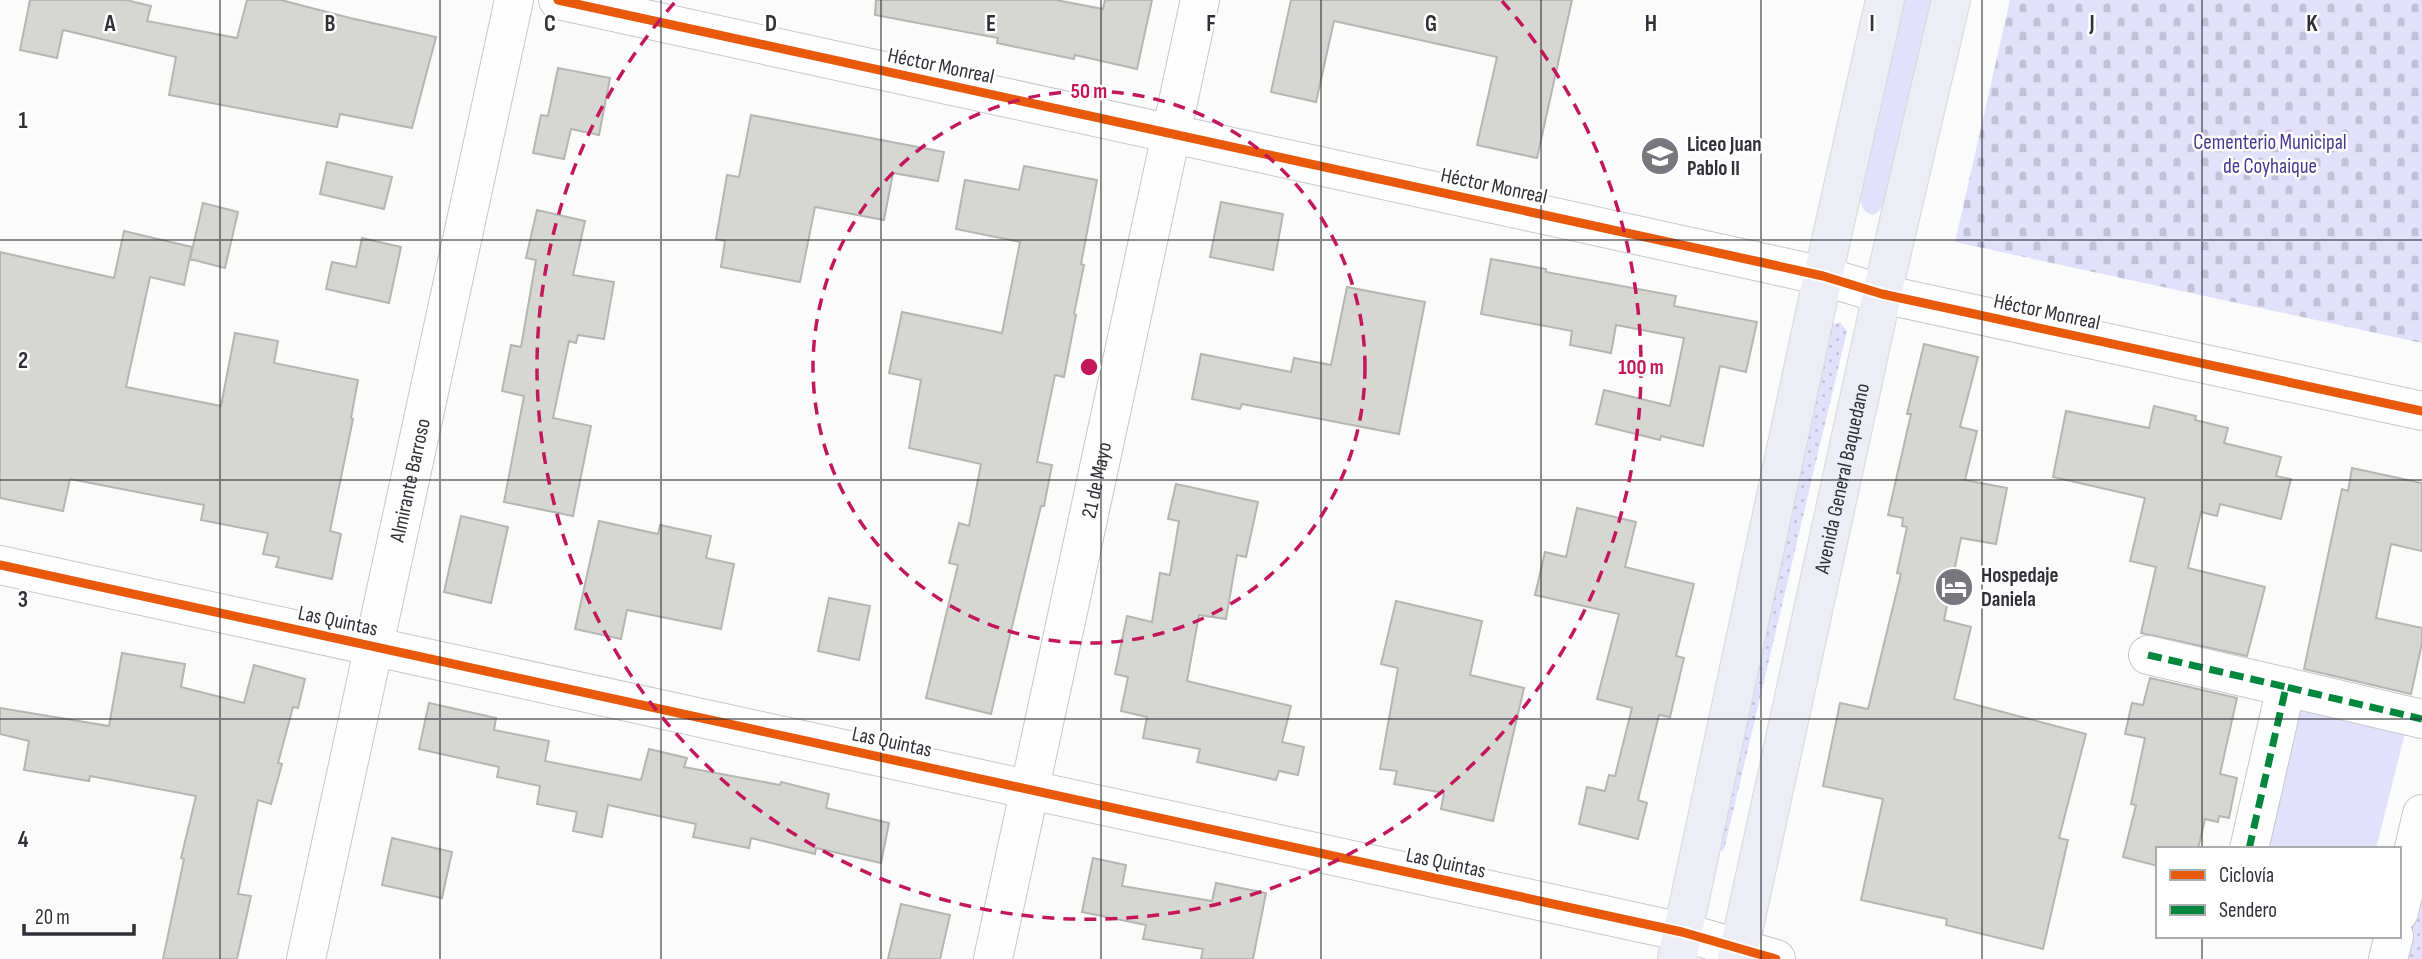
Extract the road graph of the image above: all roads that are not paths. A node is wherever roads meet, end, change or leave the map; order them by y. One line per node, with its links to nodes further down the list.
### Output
1 (513, 0): 11 (street, Almirante Barroso)
2 (558, 0): 6 (street, Héctor Monreal)
3 (1200, 0): 6 (street, 21 de Mayo)
4 (1885, 0): 7 (main road)
5 (1951, 0): 8 (main road, Avenida General Baquedano)
6 (1171, 134): 7 (street, Héctor Monreal); 15 (street, 21 de Mayo)
7 (1823, 276): 8 (street, Héctor Monreal); 20 (main road)
8 (1882, 294): 9 (street, Héctor Monreal); 21 (main road, Avenida General Baquedano)
9 (2422, 411)
10 (0, 565): 11 (street, Las Quintas)
11 (374, 647): 15 (street, Las Quintas); 22 (street, Almirante Barroso)
12 (2148, 655): 13 (street)
13 (2286, 687): 14 (street); 17 (street)
14 (2422, 719)
15 (1030, 790): 20 (street, Las Quintas); 23 (street, 21 de Mayo)
16 (2422, 814): 18 (street)
17 (2249, 847)
18 (2401, 903)
19 (2393, 938): 25 (street)
20 (1679, 946): 21 (street, Las Quintas)
21 (1738, 954): 24 (street, Las Quintas)
22 (306, 959)
23 (993, 959)
24 (1776, 959)
25 (2388, 959)

